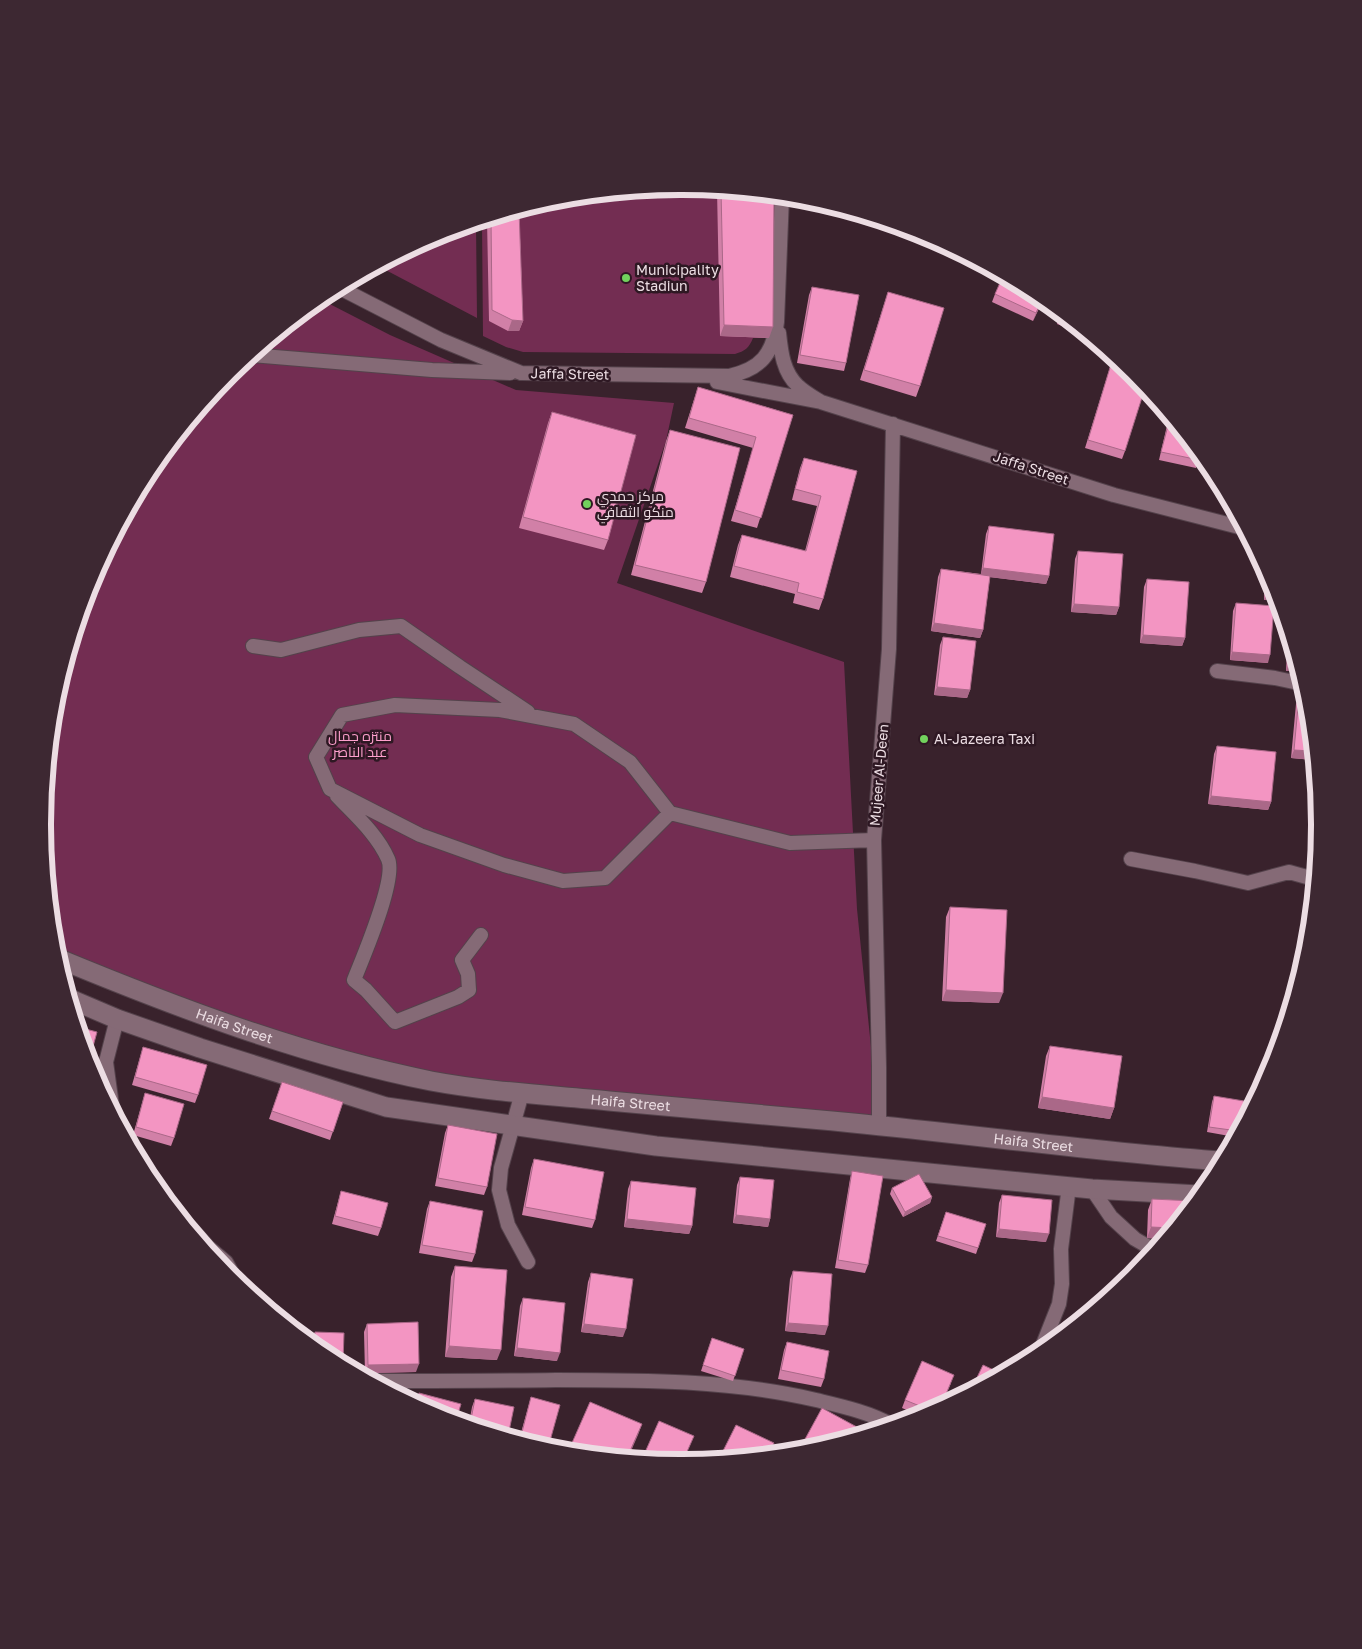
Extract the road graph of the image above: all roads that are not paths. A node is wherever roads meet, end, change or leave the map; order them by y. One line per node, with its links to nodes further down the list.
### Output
1 (782, 203): 3 (street)
2 (346, 291): 5 (street, Jaffa Street)
3 (777, 322): 6 (street, Jaffa Street); 7 (street)
4 (261, 356): 5 (street)
5 (521, 373): 6 (street, Jaffa Street)
6 (682, 375): 7 (street)
7 (821, 402): 8 (street, Jaffa Street)
8 (892, 424): 9 (street, Jaffa Street); 16 (street, Mujeer Al-Deen)
9 (1235, 526)
10 (253, 646): 13 (street)
11 (1217, 671): 12 (street)
12 (1294, 682)
13 (535, 716): 14 (street); 15 (street)
14 (330, 788): 15 (street); 19 (street)
15 (670, 813): 16 (street)
16 (874, 840): 26 (street, Mujeer Al-Deen)
17 (1131, 859): 18 (street)
18 (1308, 877)
19 (481, 935)
20 (67, 962): 24 (main road, Haifa Street)
21 (78, 1002): 22 (main road)
22 (117, 1019): 23 (street); 25 (main road)
23 (110, 1089)
24 (522, 1093): 25 (street); 26 (main road, Haifa Street)
25 (514, 1125): 28 (main road); 32 (street)
26 (879, 1126): 27 (main road, Haifa Street)
27 (1213, 1160)
28 (1069, 1186): 29 (main road); 33 (street)
29 (1092, 1189): 30 (main road); 31 (street)
30 (1191, 1195)
31 (1148, 1246)
32 (528, 1262)
33 (1046, 1337)
34 (387, 1381): 35 (street)
35 (885, 1420)

